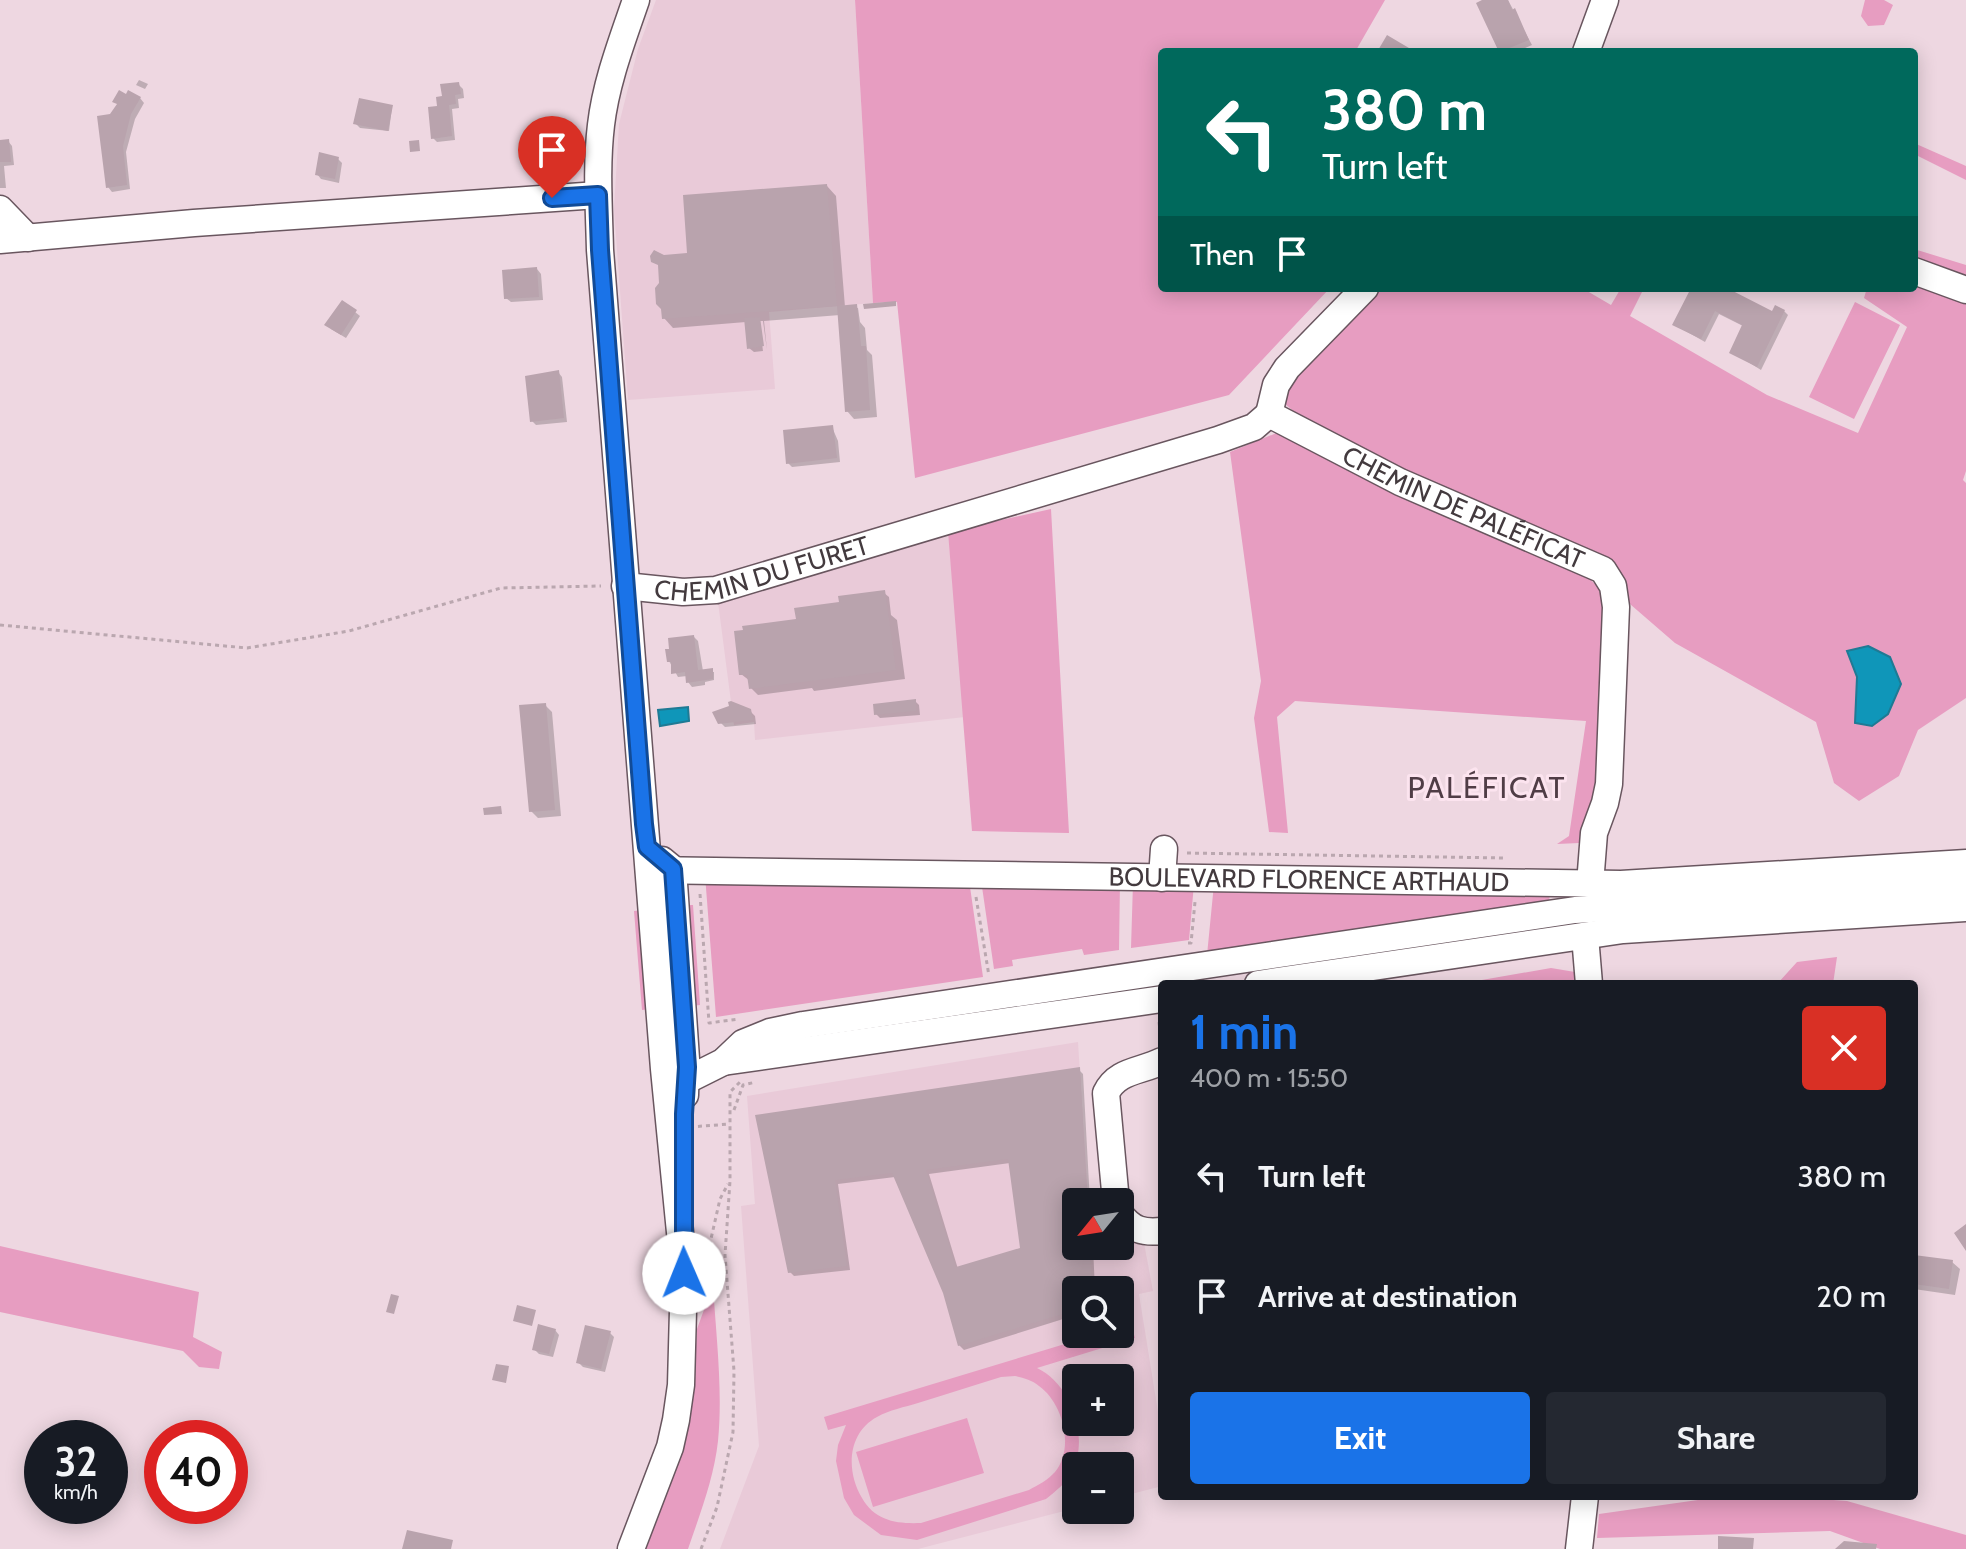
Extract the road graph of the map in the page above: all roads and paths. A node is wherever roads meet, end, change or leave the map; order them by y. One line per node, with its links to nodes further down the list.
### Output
1 (636, 0): 4 (street)
2 (1605, 0): 3 (street)
3 (1587, 48)
4 (598, 195): 6 (street); 12 (street)
5 (0, 209): 6 (street)
6 (28, 238): 7 (street)
7 (0, 240)
8 (1918, 272): 9 (street)
9 (1966, 290)
10 (1361, 292): 11 (street)
11 (1269, 414): 12 (street, CHEMIN DU FURET); 23 (street, CHEMIN DE PALÉFICAT)
12 (625, 586): 13 (path, CHEMIN DU FURET); 15 (street)
13 (0, 625)
14 (1164, 849): 18 (street)
15 (656, 862): 17 (street, BOULEVARD FLORENCE ARTHAUD); 32 (street)
16 (1966, 863): 23 (street, BOULEVARD FLORENCE ARTHAUD)
17 (975, 874): 18 (street, BOULEVARD FLORENCE ARTHAUD); 27 (path)
18 (1162, 878): 19 (street, BOULEVARD FLORENCE ARTHAUD)
19 (1198, 878): 23 (street, BOULEVARD FLORENCE ARTHAUD); 24 (path)
20 (1966, 885): 23 (street, BOULEVARD FLORENCE ARTHAUD)
21 (700, 887): 29 (path)
22 (1966, 908): 23 (street, BOULEVARD FLORENCE ARTHAUD)
23 (1587, 910): 25 (street, BOULEVARD FLORENCE ARTHAUD); 26 (street, CHEMIN DE PALÉFICAT); 27 (street, BOULEVARD FLORENCE ARTHAUD)
24 (1178, 945)
25 (1276, 980)
26 (1589, 980)
27 (992, 997): 31 (street, BOULEVARD FLORENCE ARTHAUD)
28 (1158, 1000): 31 (street, BOULEVARD FLORENCE ARTHAUD)
29 (709, 1023)
30 (1158, 1063): 38 (street)
31 (734, 1070): 32 (street, BOULEVARD FLORENCE ARTHAUD); 35 (path)
32 (676, 1077): 36 (street); 41 (street)
33 (757, 1082): 34 (path)
34 (734, 1110)
35 (730, 1124): 36 (path); 37 (path)
36 (684, 1127): 41 (street)
37 (730, 1181): 42 (path); 45 (path)
38 (1115, 1188)
39 (1134, 1228): 40 (street)
40 (1158, 1231)
41 (683, 1244): 44 (street)
42 (706, 1262)
43 (1584, 1508): 46 (street)
44 (631, 1549)
45 (701, 1549)
46 (1579, 1549)

